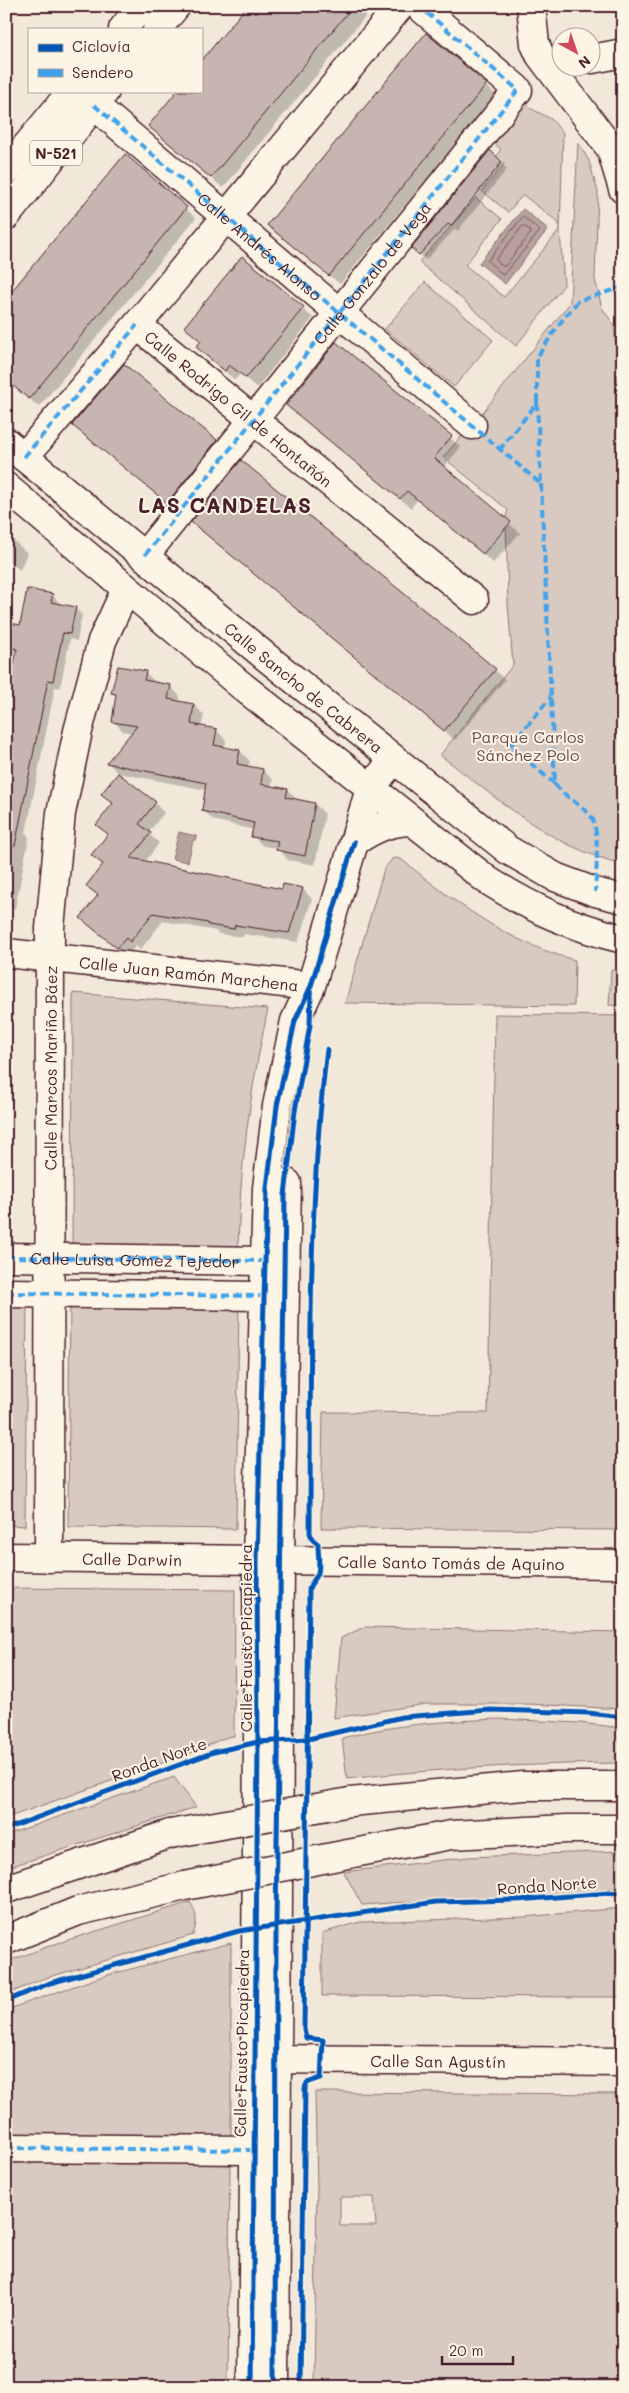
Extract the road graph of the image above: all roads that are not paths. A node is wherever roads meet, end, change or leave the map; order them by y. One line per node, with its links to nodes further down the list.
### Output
1 (142, 6): 6 (main road)
2 (176, 6): 7 (main road)
3 (400, 6): 16 (main road, Calle Rodrigo Gil de Hontañón)
4 (419, 6): 17 (main road, Calle Gonzalo de Vega)
5 (531, 6): 10 (main road)
6 (124, 28)
7 (158, 28)
8 (623, 53): 9 (main road)
9 (602, 57)
10 (552, 62)
11 (564, 78): 14 (main road)
12 (90, 96): 13 (main road, N-521); 15 (main road, N-521); 16 (main road, Calle Andrés Alonso)
13 (6, 171)
14 (623, 189)
15 (6, 216)
16 (226, 216): 17 (main road, Calle Andrés Alonso); 18 (main road, Calle Rodrigo Gil de Hontañón)
17 (339, 312): 19 (main road, Calle Gonzalo de Vega); 20 (main road, Calle Andrés Alonso)
18 (137, 325): 19 (main road, Calle Rodrigo Gil de Hontañón); 21 (main road)
19 (253, 419): 23 (main road, Calle Gonzalo de Vega); 25 (main road, Calle Rodrigo Gil de Hontañón)
20 (472, 425)
21 (15, 449): 23 (main road, Calle Sancho de Cabrera)
22 (6, 487): 24 (main road)
23 (144, 555): 27 (main road, Calle Sancho de Cabrera)
24 (126, 589): 26 (main road); 34 (main road, Calle Marcos Mariño Báez)
25 (474, 600)
26 (333, 759): 28 (main road); 30 (main road, Calle Fausto Picapiedra)
27 (393, 760): 28 (main road, Calle Fausto Picapiedra); 31 (main road, Calle Sancho de Cabrera)
28 (370, 789): 29 (main road); 30 (main road, Calle Fausto Picapiedra)
29 (410, 821): 30 (main road); 32 (main road)
30 (356, 835): 35 (main road, Calle Fausto Picapiedra)
31 (623, 898)
32 (623, 939)
33 (6, 953): 34 (main road, Calle Juan Ramón Marchena)
34 (49, 958): 35 (main road, Calle Juan Ramón Marchena); 37 (main road, Calle Marcos Mariño Báez)
35 (311, 986): 38 (main road, Calle Fausto Picapiedra); 44 (main road, Calle Fausto Picapiedra)
36 (6, 1257): 37 (main road, Calle Luisa Gómez Tejedor)
37 (50, 1258): 38 (main road, Calle Luisa Gómez Tejedor); 40 (main road, Calle Marcos Mariño Báez)
38 (264, 1261): 41 (main road, Calle Fausto Picapiedra)
39 (6, 1293): 40 (main road)
40 (50, 1293): 41 (main road); 43 (main road, Calle Marcos Mariño Báez)
41 (263, 1296): 44 (main road, Calle Fausto Picapiedra)
42 (6, 1557): 43 (main road, Calle Darwin)
43 (49, 1558): 44 (main road, Calle Darwin)
44 (268, 1560): 45 (main road, Calle Santo Tomás de Aquino); 50 (main road, Calle Fausto Picapiedra)
45 (623, 1564)
46 (623, 1786): 48 (main road, bridge)
47 (623, 1829): 49 (main road, bridge)
48 (6, 1889)
49 (6, 1940)
50 (265, 2058): 51 (main road, Calle San Agustín); 53 (main road, Calle Fausto Picapiedra); 55 (main road, Calle Fausto Picapiedra)
51 (623, 2062)
52 (6, 2148): 53 (main road)
53 (252, 2150): 54 (main road, Calle Fausto Picapiedra)
54 (252, 2387)
55 (275, 2387)

